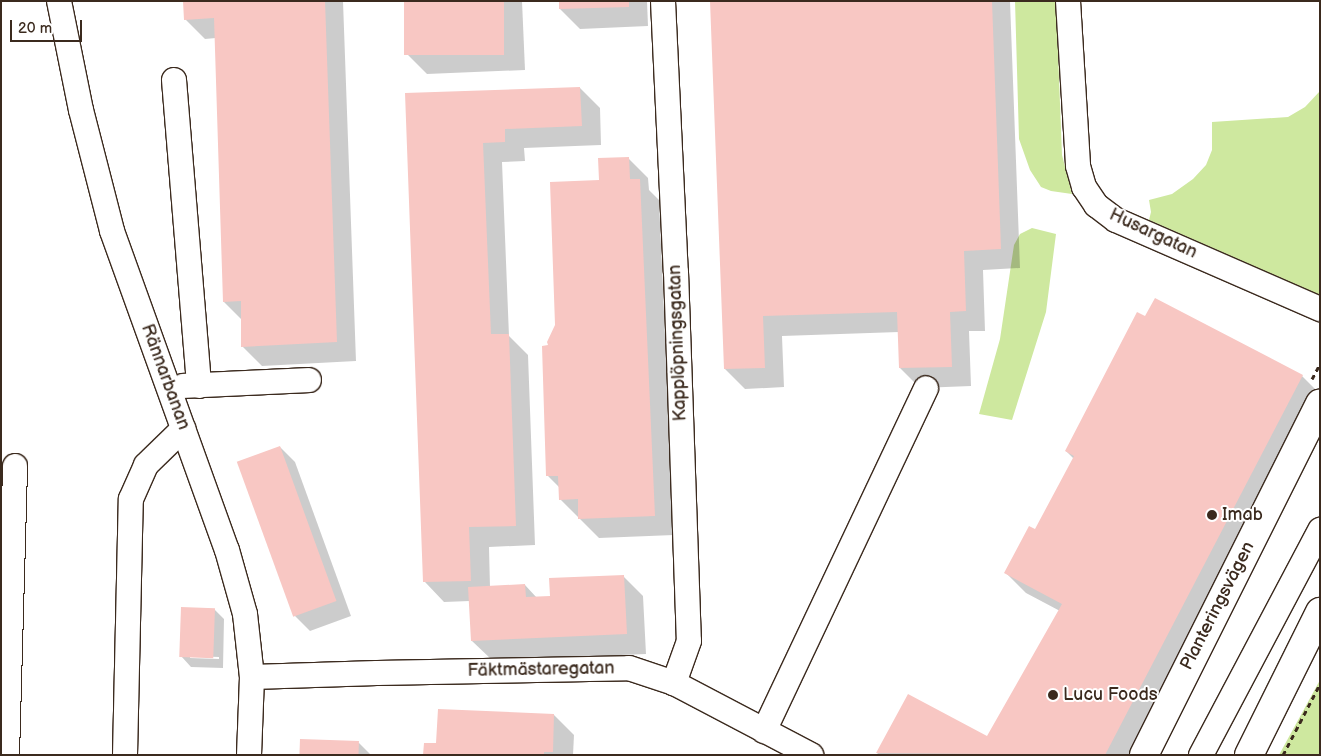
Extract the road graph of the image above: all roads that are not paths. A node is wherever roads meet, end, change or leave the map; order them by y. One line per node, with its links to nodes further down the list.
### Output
1 (59, 1): 8 (street, Rännarbanan)
2 (663, 1): 16 (street, Kapplöpningsgatan)
3 (1068, 1): 5 (street, Husargatan)
4 (174, 80): 7 (street)
5 (1320, 309)
6 (309, 380): 7 (street)
7 (199, 386): 8 (street)
8 (168, 387): 11 (street, Rännarbanan)
9 (926, 388): 17 (street)
10 (1320, 404): 22 (main road, Planteringsvägen)
11 (183, 429): 15 (street, Rännarbanan); 19 (street)
12 (15, 466): 18 (street)
13 (1320, 530): 23 (street)
14 (1320, 612): 24 (main road)
15 (252, 677): 16 (street, Fäktmästaregatan); 20 (street, Rännarbanan)
16 (674, 683): 17 (street, Fäktmästaregatan)
17 (764, 731): 21 (street, Fäktmästaregatan)
18 (7, 755)
19 (125, 755)
20 (249, 755)
21 (811, 755)
22 (1144, 755)
23 (1201, 755)
24 (1249, 755)

